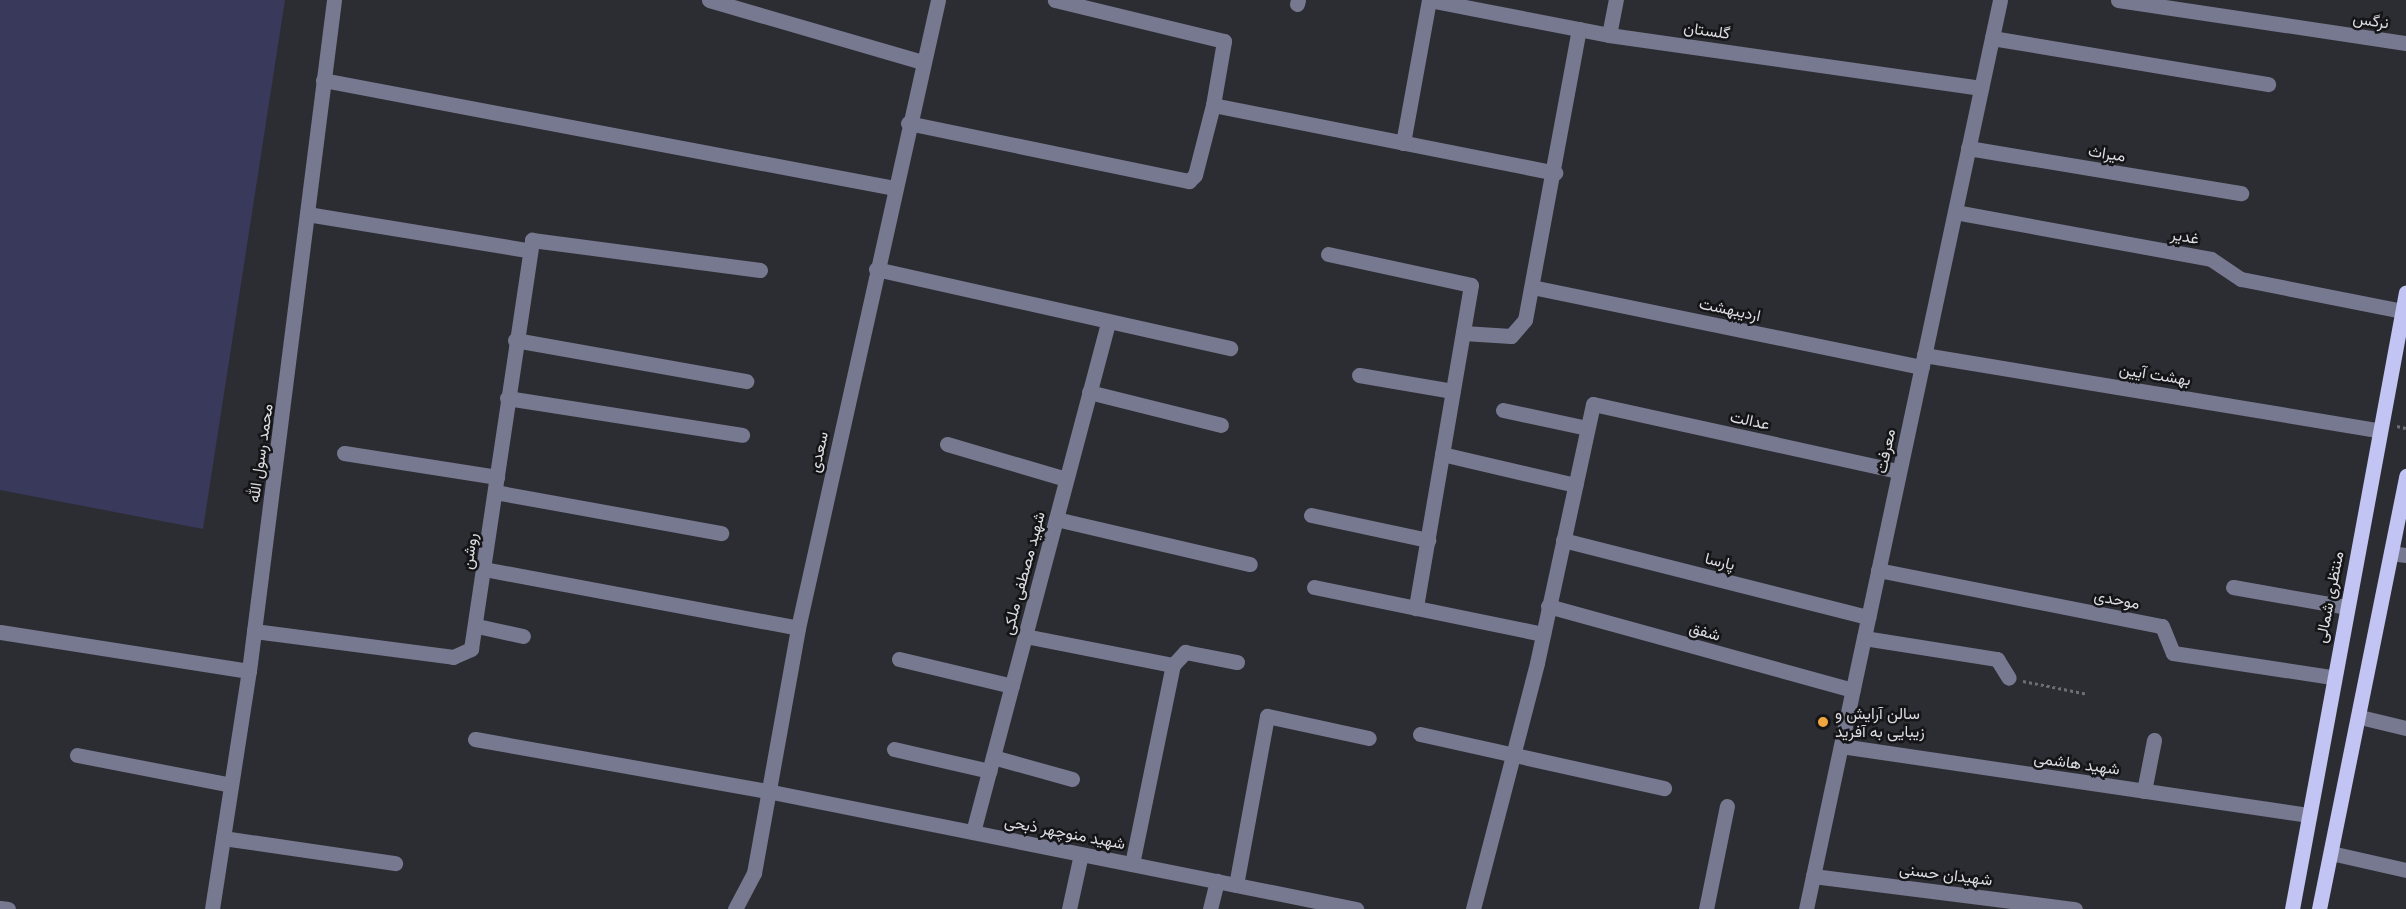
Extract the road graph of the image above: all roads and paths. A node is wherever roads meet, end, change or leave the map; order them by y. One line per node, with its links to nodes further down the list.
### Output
1 (334, 0): 14 (street, محمد رسول الله)
2 (709, 0): 13 (street)
3 (938, 0): 13 (street, سعدی)
4 (1055, 0): 17 (street)
5 (1429, 0): 9 (street, گلستان); 19 (street)
6 (1616, 0): 10 (street)
7 (2000, 0): 11 (street, معرفت)
8 (2118, 0): 12 (street, نرگس)
9 (1579, 29): 10 (street, گلستان); 21 (street)
10 (1609, 34): 16 (street, گلستان)
11 (1992, 38): 15 (street); 16 (street, معرفت)
12 (2406, 43)
13 (923, 62): 18 (street, سعدی)
14 (323, 80): 22 (street); 25 (street, محمد رسول الله)
15 (2268, 84)
16 (1981, 88): 20 (street, معرفت)
17 (1213, 105): 18 (street); 19 (street)
18 (908, 123): 22 (street, سعدی)
19 (1403, 143): 21 (street)
20 (1968, 148): 23 (street, میراث); 24 (street, معرفت)
21 (1555, 173): 30 (street)
22 (894, 188): 28 (street, سعدی)
23 (2241, 193)
24 (1955, 212): 32 (street, غدیر); 37 (street, معرفت)
25 (307, 214): 26 (street); 73 (street, محمد رسول الله)
26 (529, 245): 29 (street); 35 (street, روشن)
27 (1328, 254): 34 (street)
28 (876, 269): 33 (street); 72 (street, سعدی)
29 (760, 270)
30 (1532, 287): 34 (street); 37 (street, اردیبهشت)
31 (2406, 292): 32 (main road, منتظری شمالی)
32 (2402, 311): 46 (main road, منتظری شمالی)
33 (1108, 323): 36 (street); 41 (street, شهید مصطفی ملکی)
34 (1463, 333): 40 (street)
35 (515, 340): 39 (street); 42 (street, روشن)
36 (1230, 348)
37 (1923, 361): 46 (street, بهشت آیین); 51 (street, معرفت)
38 (1359, 375): 40 (street)
39 (746, 381)
40 (1453, 391): 50 (street)
41 (1089, 392): 44 (street); 53 (street, شهید مصطفی ملکی)
42 (507, 398): 47 (street); 54 (street, روشن)
43 (1503, 410): 45 (street)
44 (1221, 425)
45 (1587, 428): 51 (street, عدالت); 55 (street)
46 (2379, 430): 68 (main road, منتظری شمالی)
47 (742, 435)
48 (946, 444): 53 (street)
49 (344, 453): 54 (street)
50 (1442, 454): 55 (street); 59 (street)
51 (1899, 471): 64 (street, معرفت)
52 (2406, 476): 61 (main road)
53 (1066, 479): 57 (street, شهید مصطفی ملکی)
54 (496, 485): 58 (street); 63 (street, روشن)
55 (1575, 485): 60 (street)
56 (1311, 515): 59 (street)
57 (1056, 519): 62 (street); 77 (street, شهید مصطفی ملکی)
58 (721, 533)
59 (1428, 540): 69 (street)
60 (1563, 540): 67 (street); 70 (street, پارسا)
61 (2399, 554): 88 (main road)
62 (1250, 564)
63 (484, 569): 71 (street, روشن); 72 (street)
64 (1878, 570): 70 (street, معرفت); 83 (street, موحدی)
65 (1314, 587): 69 (street)
66 (2233, 587): 68 (street)
67 (1548, 606): 75 (street); 86 (street, شفق)
68 (2346, 607): 83 (main road, منتظری شمالی)
69 (1416, 608): 75 (street)
70 (1868, 616): 78 (street, معرفت)
71 (477, 627): 73 (street, روشن); 76 (street)
72 (798, 628): 102 (street, سعدی)
73 (254, 631): 82 (street, محمد رسول الله)
74 (0, 632): 82 (street)
75 (1543, 634): 97 (street)
76 (523, 636)
77 (1025, 636): 81 (street); 85 (street, شهید مصطفی ملکی)
78 (1864, 638): 84 (street); 86 (street, معرفت)
79 (899, 659): 85 (street)
80 (1237, 662): 81 (street)
81 (1173, 665): 111 (street)
82 (249, 671): 100 (street, محمد رسول الله)
83 (2332, 677): 105 (main road, منتظری شمالی)
84 (2009, 678): 87 (path)
85 (1012, 686): 98 (street, شهید مصطفی ملکی)
86 (1853, 690): 94 (street, معرفت)
87 (2088, 694)
88 (2360, 717): 89 (street); 108 (main road)
89 (2406, 728)
90 (1420, 734): 97 (street)
91 (475, 738): 102 (street, شهید منوچهر ذبحی)
92 (1369, 738): 115 (street)
93 (2154, 740): 103 (street)
94 (1841, 746): 103 (street, شهید هاشمی); 113 (street, معرفت)
95 (894, 749): 98 (street)
96 (77, 755): 100 (street)
97 (1513, 755): 101 (street); 123 (street)
98 (991, 764): 99 (street); 106 (street, شهید مصطفی ملکی)
99 (1072, 779)
100 (231, 785): 107 (street, محمد رسول الله)
101 (1664, 788)
102 (767, 791): 106 (street, شهید منوچهر ذبحی); 119 (street, سعدی)
103 (2144, 791): 105 (street, شهید هاشمی)
104 (1727, 806): 124 (street)
105 (2308, 815): 127 (main road, منتظری شمالی)
106 (973, 832): 109 (street, شهید منوچهر ذبحی)
107 (223, 838): 110 (street); 118 (street, محمد رسول الله)
108 (2331, 853): 112 (street); 128 (main road)
109 (1081, 854): 111 (street, شهید منوچهر ذبحی); 120 (street)
110 (395, 863)
111 (1132, 864): 114 (street, شهید منوچهر ذبحی)
112 (2406, 870)
113 (1813, 876): 125 (street, معرفت); 126 (street, شهیدان حسنی)
114 (1217, 881): 115 (street, شهید منوچهر ذبحی); 121 (street)
115 (1236, 885): 122 (street, شهید منوچهر ذبحی)
116 (0, 908): 117 (street)
117 (8, 909)
118 (212, 909)
119 (735, 909)
120 (1069, 909)
121 (1210, 909)
122 (1356, 909)
123 (1473, 909)
124 (1706, 909)
125 (1806, 909)
126 (2075, 909)
127 (2292, 909)
128 (2319, 909)

